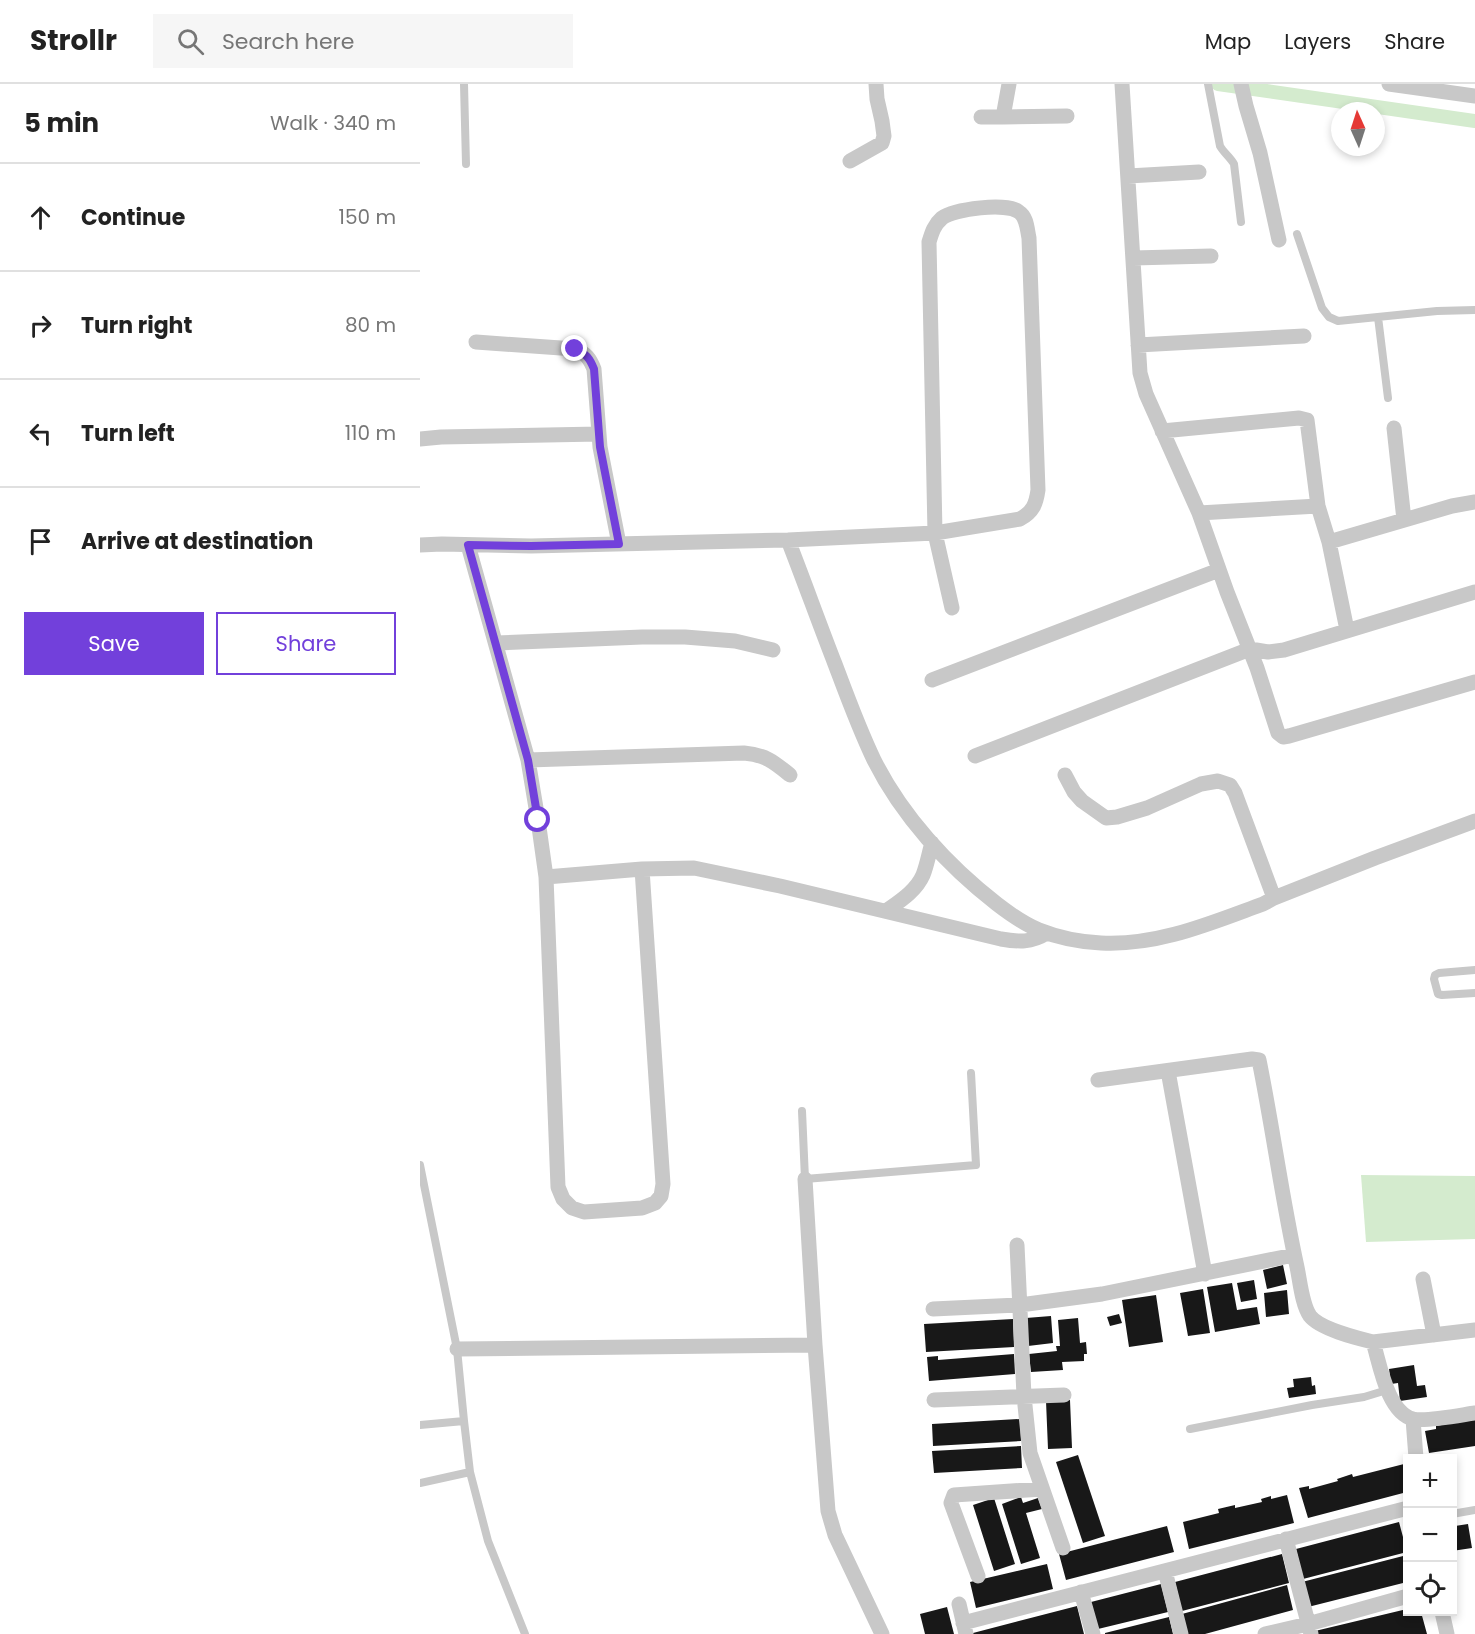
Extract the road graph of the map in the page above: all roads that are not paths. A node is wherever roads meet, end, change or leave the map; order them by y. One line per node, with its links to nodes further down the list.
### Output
1 (464, 84): 14 (lane)
2 (876, 84): 13 (street)
3 (1009, 84): 12 (street)
4 (1122, 84): 16 (street)
5 (1208, 84): 17 (lane)
6 (1389, 84): 8 (street)
7 (1241, 86): 19 (street)
8 (1415, 86): 9 (street)
9 (1465, 91)
10 (1067, 116): 12 (street)
11 (981, 117): 12 (street)
12 (1003, 117)
13 (850, 161)
14 (466, 164)
15 (1199, 172): 16 (street)
16 (1128, 176): 21 (street)
17 (1241, 222)
18 (1297, 234): 23 (lane)
19 (1279, 240)
20 (1211, 256): 21 (street)
21 (1133, 258): 26 (street)
22 (1475, 310): 23 (lane)
23 (1378, 317): 27 (lane)
24 (1304, 336): 26 (street)
25 (476, 342): 30 (street)
26 (1138, 345): 29 (street)
27 (1388, 398)
28 (1394, 428): 35 (street)
29 (1162, 431): 33 (street); 34 (street)
30 (599, 434): 31 (street); 39 (street)
31 (420, 439)
32 (1475, 502): 35 (street)
33 (1318, 506): 34 (street); 38 (street)
34 (1199, 513): 42 (street)
35 (1404, 520): 38 (street)
36 (935, 532): 36 (street); 37 (street); 44 (street)
37 (788, 540): 39 (street); 56 (street)
38 (1329, 542): 45 (street)
39 (619, 544): 41 (street)
40 (420, 545): 41 (street)
41 (468, 545): 46 (street)
42 (1219, 570): 47 (street); 49 (street)
43 (1475, 592): 45 (street)
44 (952, 608)
45 (1347, 630): 47 (street)
46 (496, 643): 48 (street); 52 (street)
47 (1250, 649): 50 (street); 51 (street)
48 (773, 650)
49 (932, 680)
50 (1475, 682)
51 (975, 756)
52 (528, 760): 53 (street); 58 (street)
53 (790, 775)
54 (1065, 776): 59 (street)
55 (1475, 821): 59 (street)
56 (932, 843): 60 (street); 61 (street)
57 (642, 869): 58 (street); 58 (street); 60 (street)
58 (546, 877)
59 (1274, 898): 61 (street)
60 (886, 911): 61 (street)
61 (1047, 933)
62 (1475, 970): 63 (lane)
63 (1475, 993)
64 (1168, 1071): 66 (street); 71 (street); 72 (street)
65 (971, 1073): 69 (lane)
66 (1098, 1080)
67 (802, 1111): 69 (lane)
68 (420, 1165): 80 (lane)
69 (805, 1179): 79 (street)
70 (1017, 1245): 74 (street)
71 (1294, 1255): 72 (street); 78 (street)
72 (1205, 1274): 74 (street)
73 (1423, 1279): 77 (street)
74 (1020, 1305): 75 (street); 83 (street)
75 (933, 1309)
76 (1475, 1330): 77 (street)
77 (1434, 1335): 78 (street)
78 (1373, 1342): 81 (street)
79 (815, 1345): 80 (street); 108 (street)
80 (457, 1349): 87 (lane)
81 (1387, 1390): 86 (street); 89 (lane)
82 (1064, 1395): 83 (street)
83 (1024, 1396): 84 (street); 93 (street)
84 (934, 1400)
85 (1475, 1413): 86 (street)
86 (1413, 1419): 90 (street)
87 (464, 1421): 88 (lane); 91 (lane)
88 (420, 1425)
89 (1190, 1429)
90 (1416, 1454)
91 (470, 1473): 92 (lane); 107 (lane)
92 (420, 1483)
93 (1042, 1489): 98 (street); 100 (street)
94 (1403, 1510): 97 (street)
95 (1475, 1510): 96 (lane)
96 (1457, 1513)
97 (1286, 1539): 99 (street); 106 (street)
98 (1063, 1548)
99 (1165, 1571): 101 (street); 110 (street)
100 (978, 1576)
101 (1081, 1592): 105 (street); 109 (street)
102 (1403, 1597): 106 (street)
103 (959, 1604): 105 (street)
104 (1443, 1616): 112 (street)
105 (965, 1628)
106 (1310, 1629): 111 (street)
107 (525, 1634)
108 (882, 1634)
109 (1093, 1634)
110 (1181, 1634)
111 (1265, 1634)
112 (1447, 1634)

